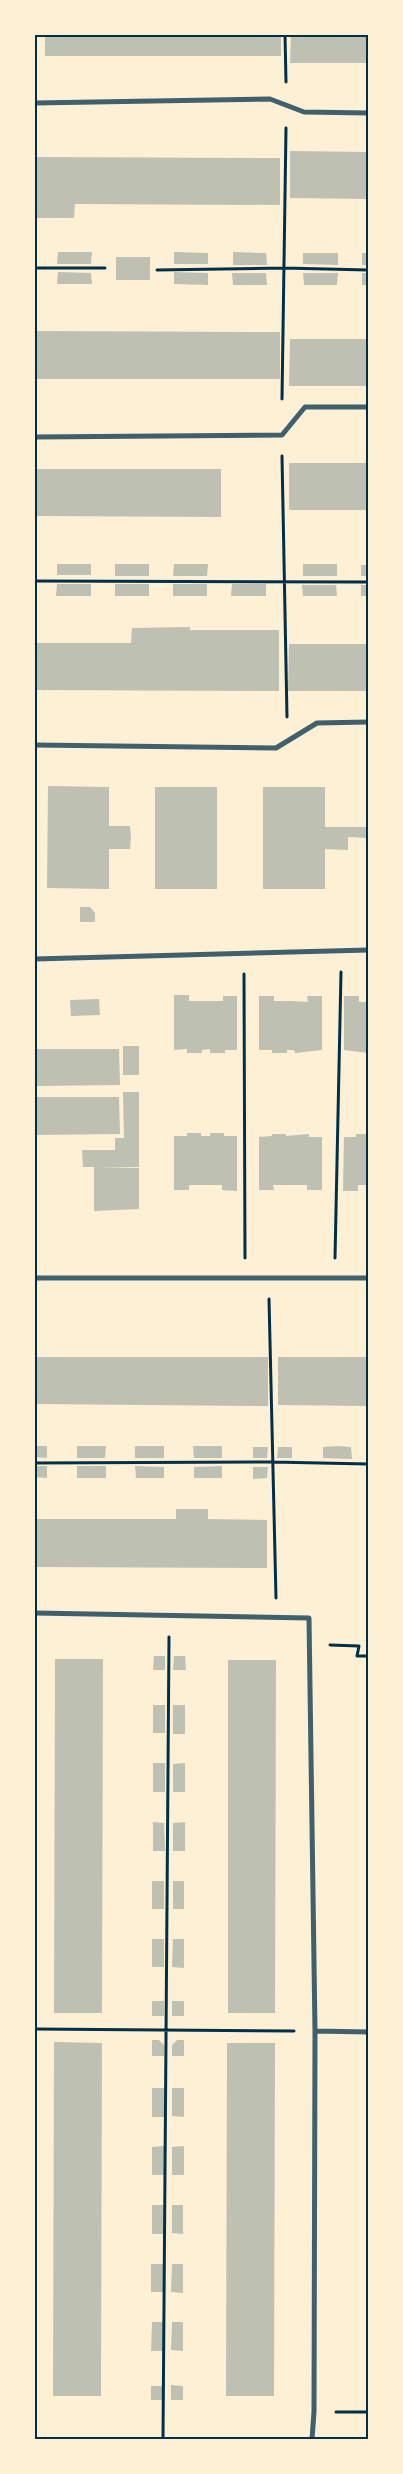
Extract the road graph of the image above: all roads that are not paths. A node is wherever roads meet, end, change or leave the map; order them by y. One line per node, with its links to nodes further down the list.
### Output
1 (35, 102): 2 (street)
2 (368, 113)
3 (368, 407): 4 (street)
4 (35, 437)
5 (368, 722): 6 (street)
6 (35, 745)
7 (368, 950): 8 (street)
8 (35, 959)
9 (35, 1278): 10 (street)
10 (368, 1278)
11 (35, 1613): 12 (street)
12 (315, 2031): 13 (street); 14 (street)
13 (368, 2032)
14 (312, 2439)

